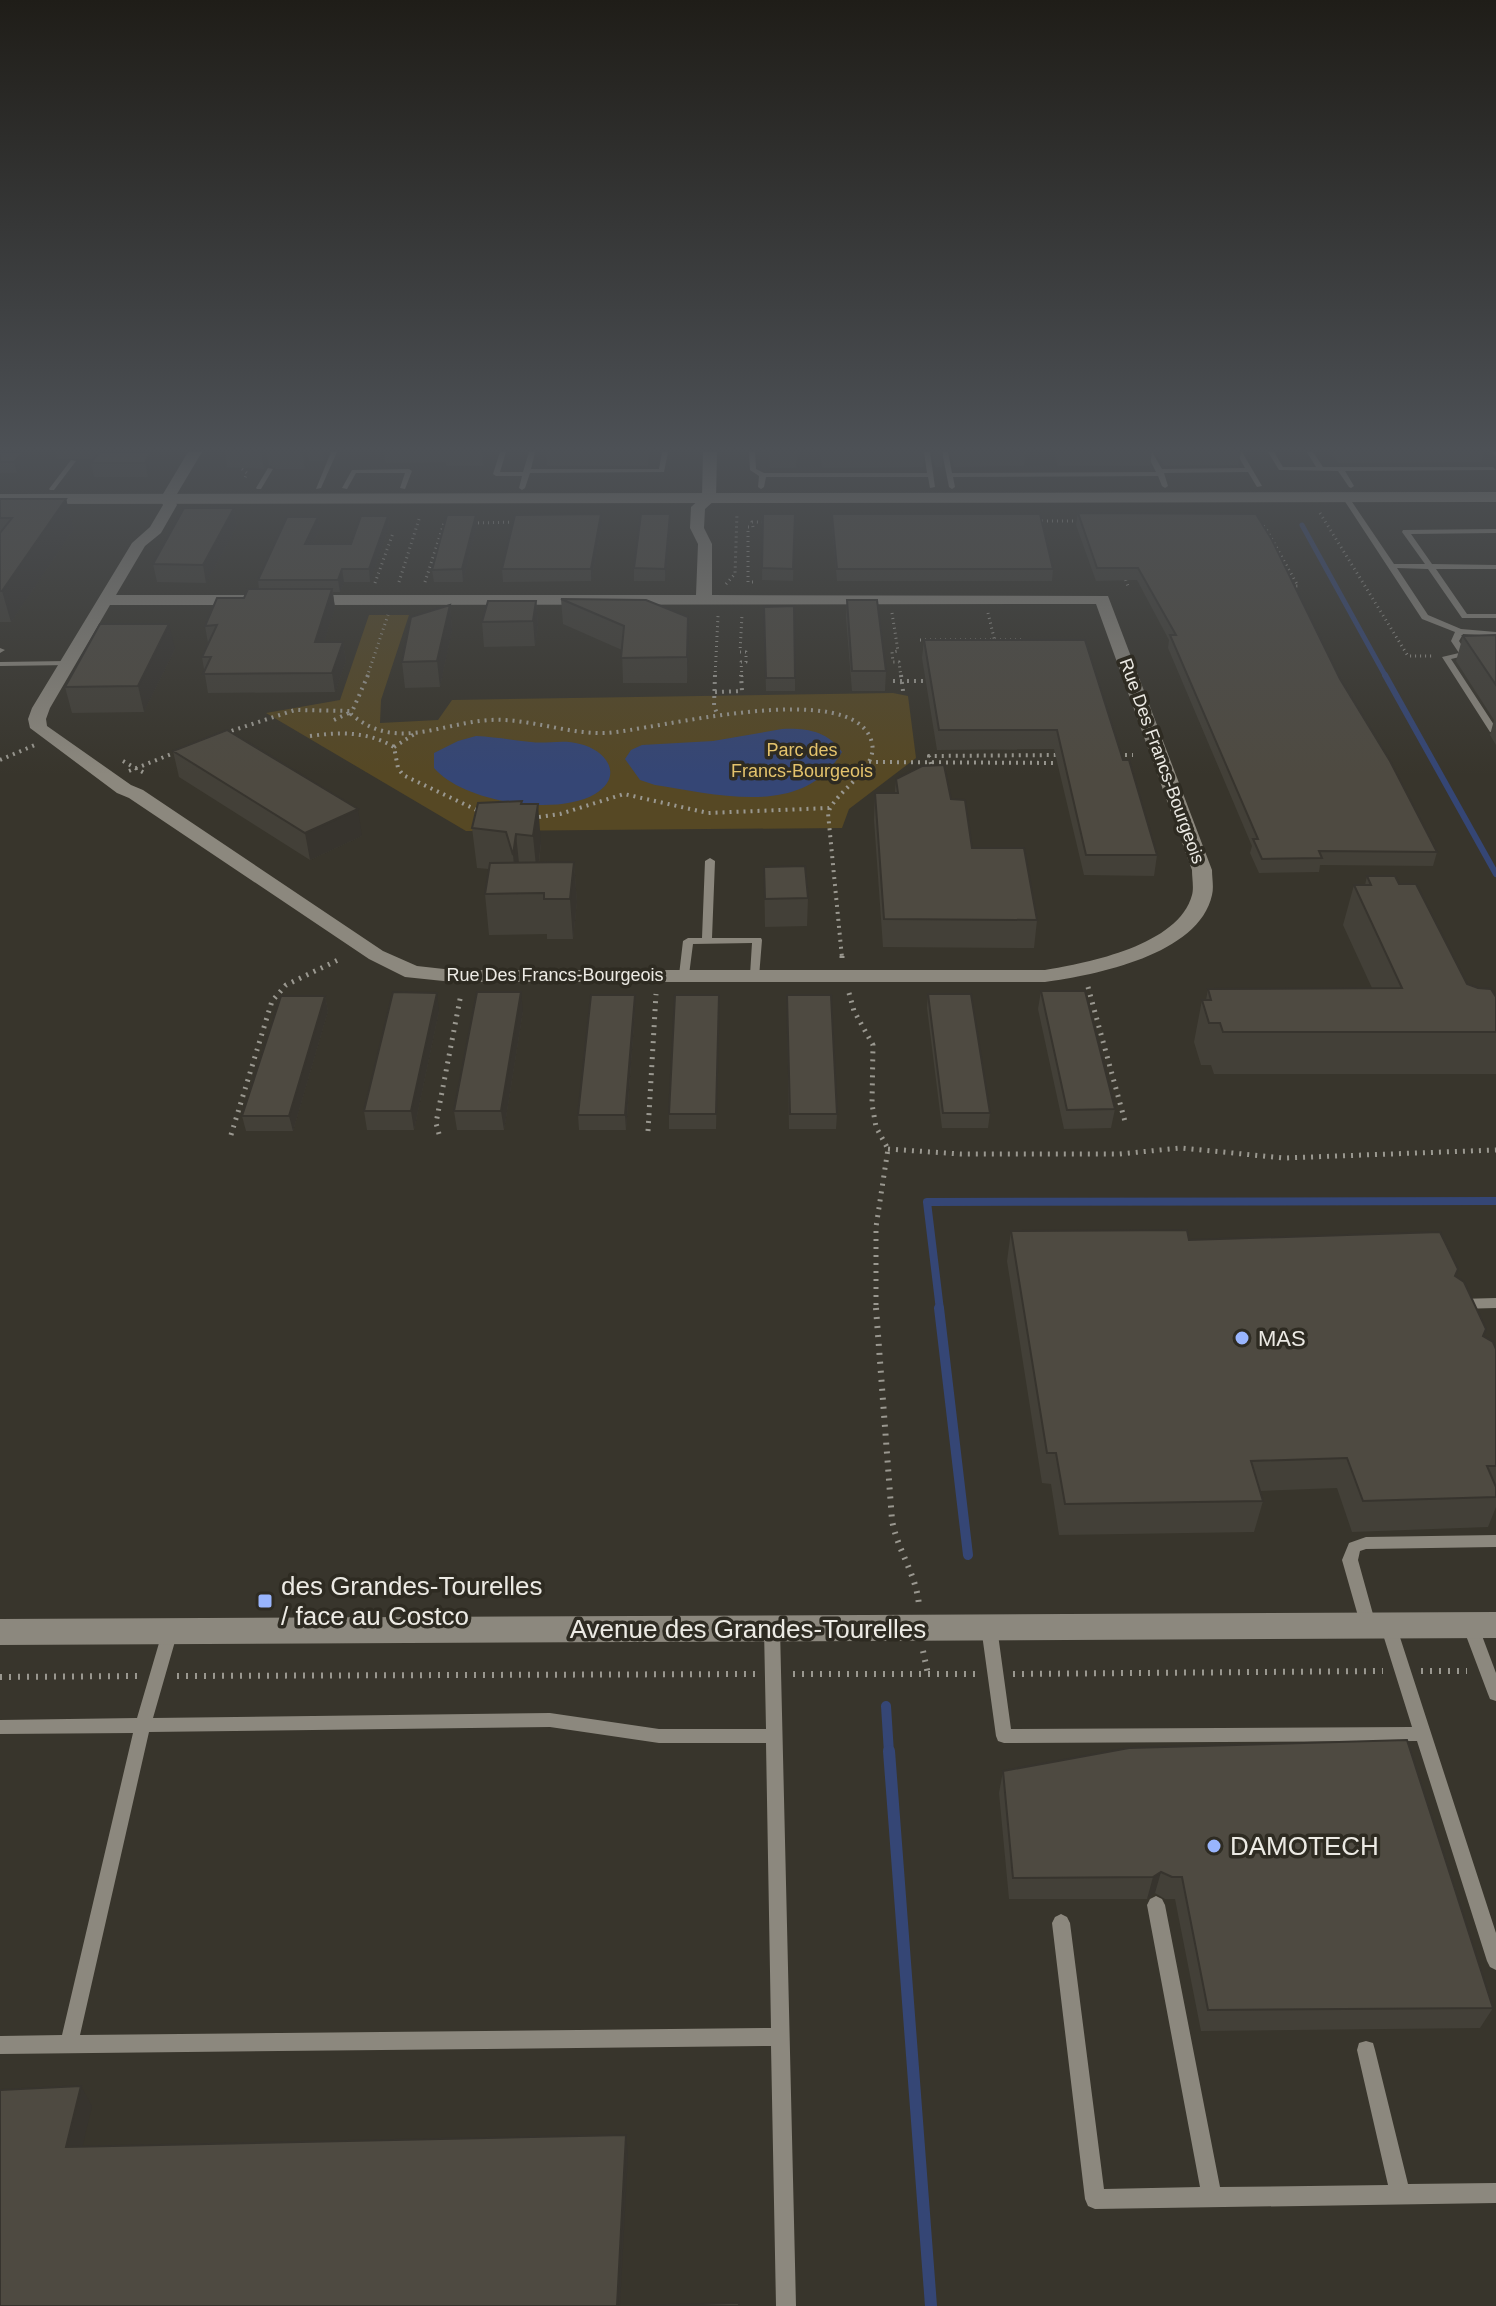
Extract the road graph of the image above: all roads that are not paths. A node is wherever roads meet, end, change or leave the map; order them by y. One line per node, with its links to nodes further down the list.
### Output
1 (129, 560): 8 (street, Rue Des Francs-Bourgeois)
2 (707, 560): 9 (street)
3 (1387, 560): 5 (lane)
4 (1426, 560): 6 (lane)
5 (1391, 566): 6 (lane); 11 (lane)
6 (1431, 567): 7 (lane); 10 (lane)
7 (1496, 567)
8 (106, 600): 9 (street, Rue Des Francs-Bourgeois); 13 (street, Rue Des Francs-Bourgeois)
9 (711, 604): 19 (street, Rue Des Francs-Bourgeois)
10 (1496, 616)
11 (1460, 631): 12 (lane); 15 (lane)
12 (1496, 634)
13 (67, 663): 14 (lane); 18 (street, Rue Des Francs-Bourgeois)
14 (0, 664)
15 (1493, 730)
16 (710, 861): 17 (lane)
17 (707, 941): 18 (lane); 19 (lane)
18 (684, 975): 19 (street, Rue Des Francs-Bourgeois)
19 (755, 975)
20 (1496, 1303): 21 (lane)
21 (1454, 1304)
22 (1496, 1541): 23 (lane)
23 (1378, 1625): 24 (street, Avenue des Grandes-Tourelles); 25 (street, Avenue des Grandes-Tourelles); 32 (lane)
24 (1483, 1625): 29 (lane)
25 (989, 1627): 26 (street, Avenue des Grandes-Tourelles); 32 (lane)
26 (772, 1629): 27 (street, Avenue des Grandes-Tourelles); 33 (lane)
27 (170, 1631): 28 (street, Avenue des Grandes-Tourelles); 30 (lane)
28 (0, 1632)
29 (1496, 1694)
30 (143, 1725): 31 (lane); 33 (lane); 38 (lane)
31 (0, 1727)
32 (1423, 1734): 36 (lane)
33 (774, 1736): 37 (lane)
34 (1156, 1905): 43 (lane)
35 (1061, 1923): 43 (lane)
36 (1496, 1961)
37 (778, 2037): 38 (lane); 44 (lane)
38 (69, 2044): 39 (lane)
39 (0, 2045)
40 (1366, 2050): 42 (lane)
41 (1496, 2193): 42 (lane)
42 (1400, 2194): 43 (lane)
43 (1212, 2197)
44 (786, 2306)

